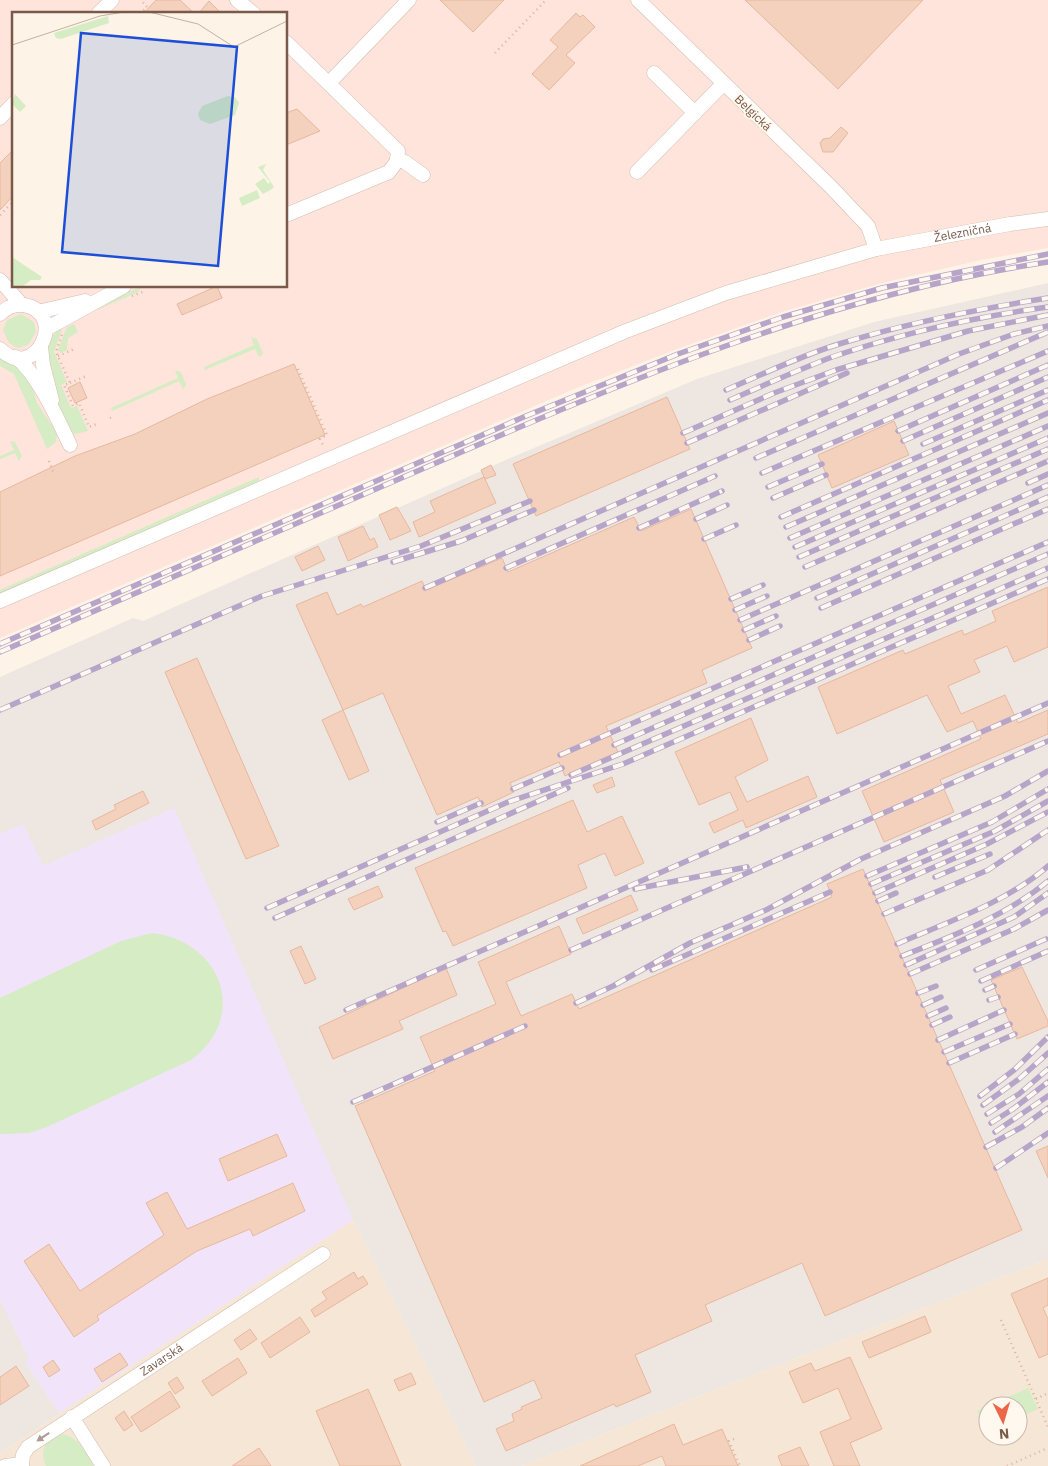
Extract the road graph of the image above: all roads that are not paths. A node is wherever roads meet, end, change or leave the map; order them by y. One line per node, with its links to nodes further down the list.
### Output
1 (112, 0): 6 (street)
2 (237, 0): 5 (street)
3 (409, 0): 9 (street)
4 (638, 0): 10 (street, Belgická)
5 (249, 8)
6 (100, 12)
7 (288, 44): 9 (street)
8 (654, 73): 12 (street)
9 (329, 83): 14 (street)
10 (724, 84): 12 (street); 19 (street, Belgická)
11 (12, 105): 13 (street)
12 (695, 113): 15 (street)
13 (0, 118)
14 (397, 155): 16 (street); 17 (street)
15 (637, 172)
16 (423, 175)
17 (288, 214)
18 (1048, 219): 19 (street, Železničná)
19 (876, 249): 32 (street, Železničná)
20 (0, 280): 23 (street)
21 (126, 292): 22 (street)
22 (105, 296): 24 (street); 26 (street)
23 (22, 305): 24 (street); 25 (street)
24 (38, 312): 26 (street)
25 (0, 314)
26 (46, 329): 27 (street)
27 (41, 347): 29 (street); 30 (street)
28 (0, 350): 29 (street)
29 (16, 358): 30 (street)
30 (59, 422): 31 (street)
31 (70, 445)
32 (0, 601)
33 (323, 1254): 34 (street, Zavarská)
34 (72, 1417): 35 (street, Zavarská, one-way to 35); 37 (street)
35 (24, 1465): 36 (street, Zavarská)
36 (5, 1466)
37 (103, 1466)

